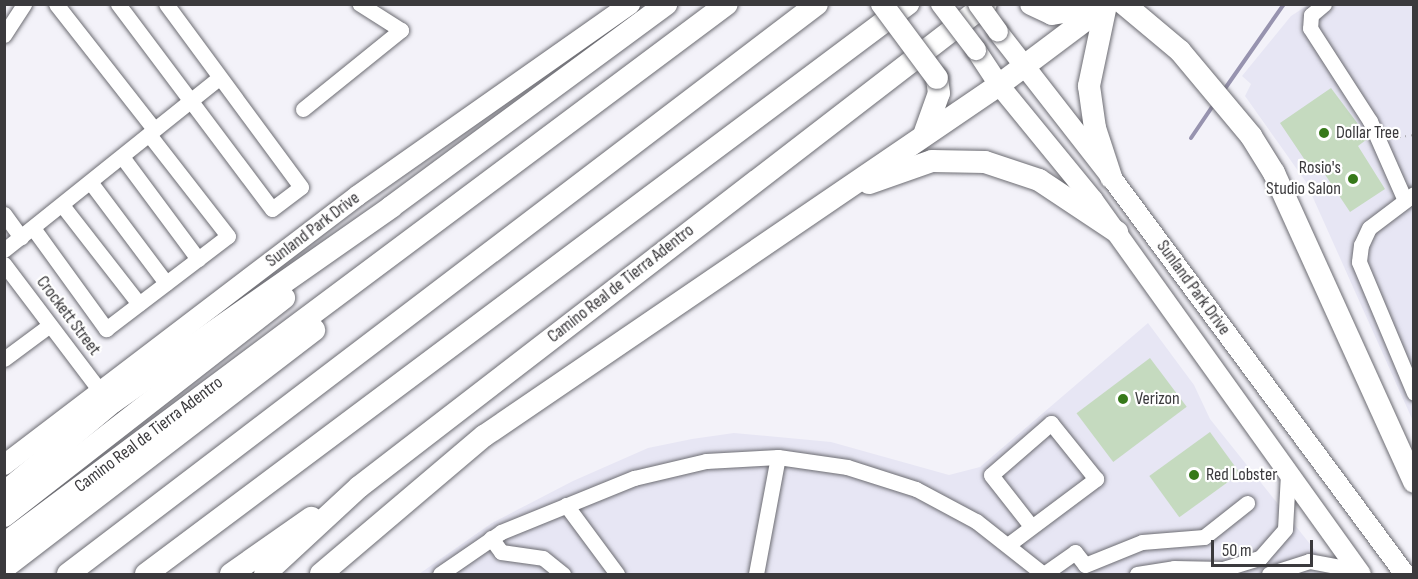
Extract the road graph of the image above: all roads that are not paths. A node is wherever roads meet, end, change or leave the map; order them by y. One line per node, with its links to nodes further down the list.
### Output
1 (24, 4): 19 (street)
2 (56, 4): 26 (street)
3 (118, 4): 23 (street)
4 (166, 4): 21 (street)
5 (360, 4): 24 (street)
6 (630, 4): 45 (main road, Sunland Park Drive)
7 (666, 4): 34 (highway)
8 (727, 4): 27 (highway, Camino Real de Tierra Adentro)
9 (817, 4): 62 (highway)
10 (882, 4): 25 (highway, bridge)
11 (908, 4): 63 (highway)
12 (942, 4): 22 (main road, Sunland Park Drive, bridge)
13 (978, 4): 20 (main road, Sunland Park Drive, bridge)
14 (986, 4): 51 (highway, Camino Real de Tierra Adentro)
15 (1031, 4): 18 (highway)
16 (1124, 4): 50 (highway)
17 (1324, 4): 31 (street)
18 (1106, 5): 20 (highway); 29 (highway)
19 (4, 35)
20 (1023, 66): 22 (highway); 29 (main road, Sunland Park Drive)
21 (219, 78): 23 (street); 23 (street)
22 (999, 85): 25 (highway); 37 (main road, Sunland Park Drive)
23 (190, 101): 26 (street)
24 (303, 109)
25 (925, 132): 32 (highway)
26 (152, 133): 28 (street); 39 (street)
27 (531, 152): 58 (highway, Camino Real de Tierra Adentro); 60 (highway)
28 (123, 158): 30 (street); 39 (street)
29 (1111, 177): 74 (main road, Sunland Park Drive)
30 (91, 183): 33 (street); 41 (street)
31 (1409, 196): 46 (street)
32 (823, 202): 37 (highway); 66 (highway)
33 (62, 205): 36 (street); 42 (street)
34 (390, 207): 52 (highway); 55 (highway)
35 (4, 214): 36 (street)
36 (27, 232): 38 (street); 42 (street)
37 (1117, 232): 49 (main road, Sunland Park Drive)
38 (4, 249)
39 (198, 260): 41 (street)
40 (4, 264): 43 (street, Crockett Street)
41 (166, 283): 42 (street)
42 (139, 304)
43 (50, 325): 44 (street); 45 (street, Crockett Street)
44 (4, 359)
45 (100, 391): 48 (main road, Sunland Park Drive)
46 (1413, 393)
47 (777, 457): 54 (street); 59 (street); 70 (street)
48 (4, 465)
49 (1288, 474): 61 (main road, Sunland Park Drive); 72 (street)
50 (1413, 482)
51 (359, 487): 64 (highway); 65 (highway, Camino Real de Tierra Adentro)
52 (4, 493)
53 (1247, 503): 71 (street)
54 (566, 505): 57 (street); 69 (street)
55 (4, 516)
56 (1031, 526): 56 (street); 59 (street)
57 (491, 538): 67 (street); 68 (street)
58 (4, 544)
59 (1009, 544): 71 (street)
60 (4, 568)
61 (1359, 572): 73 (street)
62 (68, 574)
63 (146, 574)
64 (231, 574)
65 (266, 574)
66 (321, 574)
67 (440, 574)
68 (563, 574)
69 (617, 574)
70 (756, 574)
71 (1043, 574)
72 (1137, 574)
73 (1269, 574)
74 (1405, 574)

